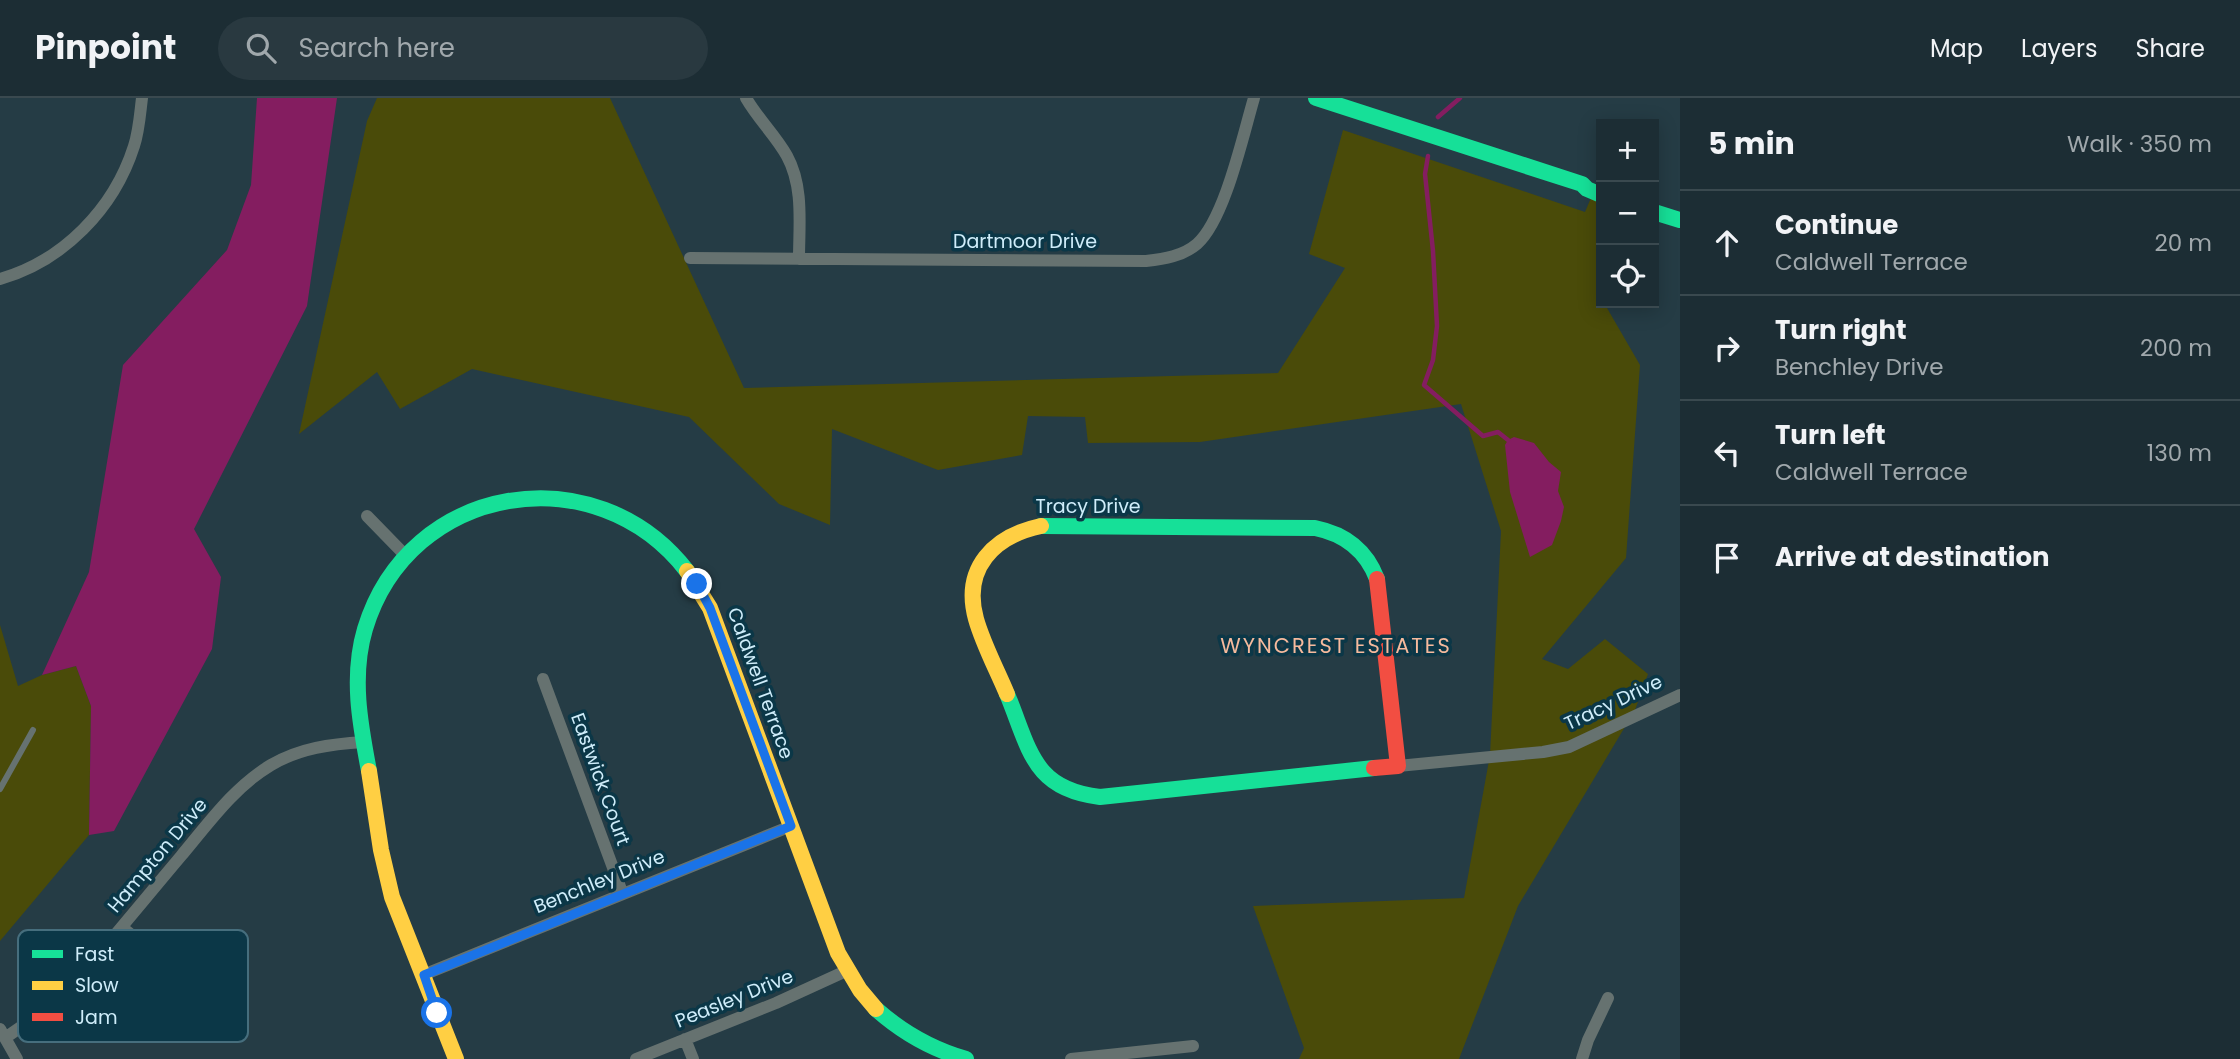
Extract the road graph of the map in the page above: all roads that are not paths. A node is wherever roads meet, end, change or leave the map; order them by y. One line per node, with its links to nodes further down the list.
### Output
1 (142, 98): 10 (street)
2 (747, 98): 9 (street)
3 (1254, 98): 9 (street, Dartmoor Drive)
4 (1316, 98): 5 (street)
5 (1596, 193)
6 (1659, 214): 7 (street)
7 (1680, 220)
8 (690, 258): 9 (street, Dartmoor Drive)
9 (799, 259)
10 (0, 279)
11 (367, 516): 12 (street)
12 (405, 555): 16 (street, Caldwell Terrace); 19 (street, Caldwell Terrace)
13 (543, 679): 20 (street, Eastwick Court)
14 (1680, 695): 17 (street, Tracy Drive)
15 (33, 730): 18 (lane)
16 (364, 742): 21 (street, Hampton Drive); 25 (street, Caldwell Terrace)
17 (1398, 766): 17 (street, Tracy Drive)
18 (0, 789)
19 (791, 826): 20 (street, Benchley Drive); 24 (street, Caldwell Terrace)
20 (622, 892): 25 (street, Benchley Drive)
21 (122, 927): 22 (street, Hampton Drive); 23 (street)
22 (119, 930)
23 (126, 930)
24 (846, 971): 28 (street, Peasley Drive); 35 (street, Caldwell Terrace)
25 (424, 975): 32 (street, Caldwell Terrace)
26 (1608, 998): 37 (street)
27 (3, 1034): 31 (street)
28 (685, 1039): 33 (street, Peasley Drive); 34 (street)
29 (1193, 1046): 30 (street)
30 (1112, 1057): 36 (street)
31 (17, 1059)
32 (456, 1059)
33 (636, 1059)
34 (693, 1059)
35 (966, 1059)
36 (1070, 1059)
37 (1583, 1059)

